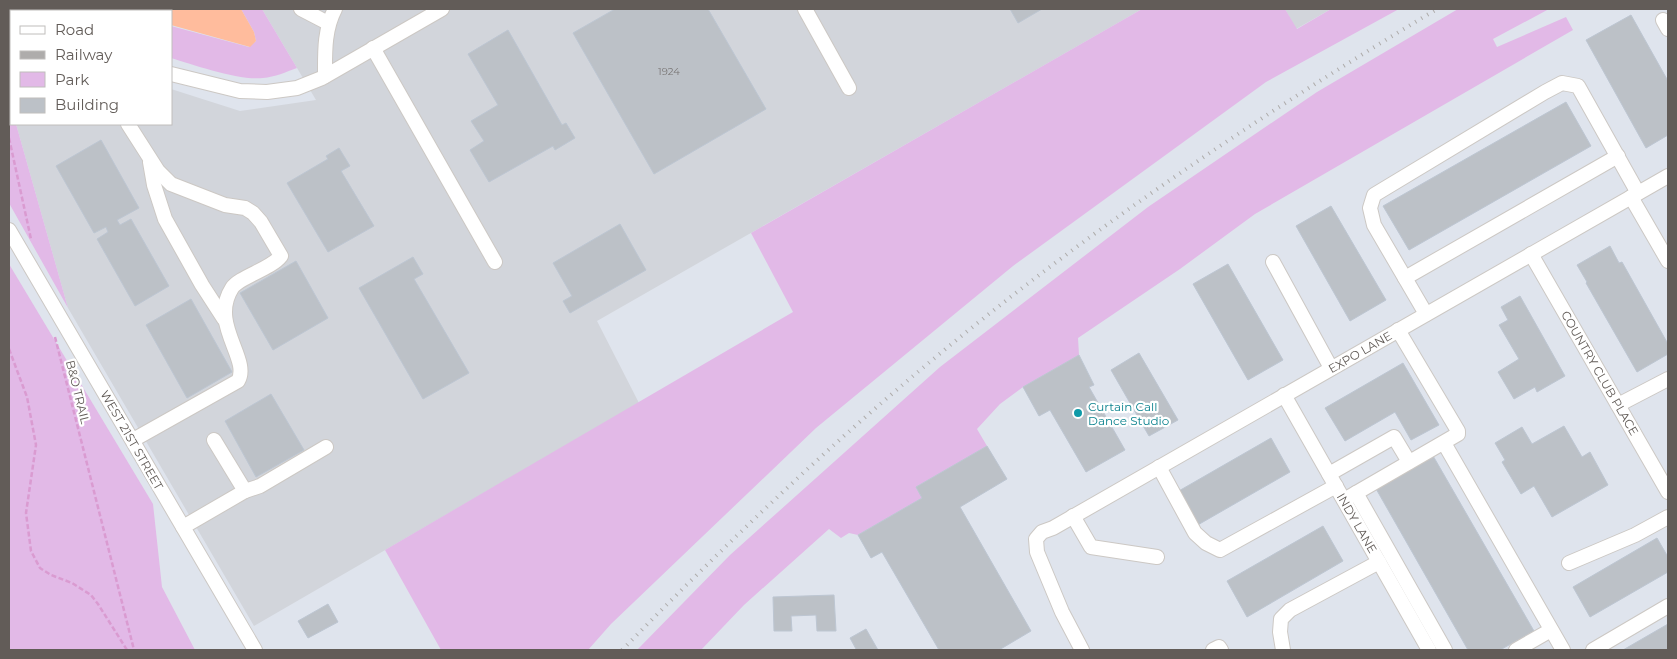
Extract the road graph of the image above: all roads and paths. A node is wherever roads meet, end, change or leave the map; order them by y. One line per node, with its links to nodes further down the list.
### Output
1 (301, 9): 5 (street)
2 (334, 9): 5 (street)
3 (442, 9): 6 (street)
4 (805, 9): 9 (street)
5 (328, 23): 8 (street)
6 (373, 48): 8 (street); 20 (street)
7 (172, 74): 8 (street)
8 (325, 76)
9 (849, 88)
10 (129, 125): 13 (street)
11 (9, 138): 17 (path)
12 (1618, 156): 15 (street); 22 (street); 22 (street)
13 (150, 159): 24 (street); 24 (street)
14 (1668, 176): 15 (street, EXPO LANE)
15 (1634, 195): 18 (street, EXPO LANE); 19 (street)
16 (9, 230): 32 (street, WEST 21ST STREET)
17 (31, 239)
18 (1531, 254): 23 (street, EXPO LANE); 31 (street, COUNTRY CLUB PLACE)
19 (1668, 261)
20 (495, 262)
21 (1273, 262): 28 (street)
22 (1405, 278): 23 (street)
23 (1426, 314): 25 (street, EXPO LANE)
24 (224, 320): 32 (street)
25 (1398, 330): 28 (street, EXPO LANE); 34 (street)
26 (53, 331): 51 (path, B&O TRAIL)
27 (9, 349): 50 (path)
28 (1332, 368): 30 (street, EXPO LANE)
29 (1668, 379): 31 (street)
30 (1284, 396): 37 (street, EXPO LANE); 38 (street, INDY LANE)
31 (1618, 405): 40 (street, COUNTRY CLUB PLACE)
32 (133, 440): 44 (street, WEST 21ST STREET)
33 (214, 440): 39 (street)
34 (1444, 442): 36 (street); 49 (street)
35 (326, 447): 39 (street)
36 (1409, 462): 38 (street); 41 (street)
37 (1159, 467): 38 (street); 42 (street, EXPO LANE)
38 (1333, 480): 41 (street, INDY LANE)
39 (245, 491): 44 (street)
40 (1668, 492)
41 (1350, 496): 46 (street, INDY LANE); 58 (street)
42 (1073, 516): 45 (street); 53 (street, EXPO LANE)
43 (1668, 516): 47 (street)
44 (183, 527): 52 (street, WEST 21ST STREET)
45 (1157, 557)
46 (1379, 562): 56 (street); 57 (street, INDY LANE)
47 (1569, 563)
48 (1668, 606): 61 (street)
49 (1551, 630): 59 (street); 60 (street)
50 (127, 650)
51 (134, 650)
52 (255, 650)
53 (1082, 650)
54 (1213, 650): 55 (street)
55 (1221, 650)
56 (1283, 650)
57 (1429, 650)
58 (1445, 650)
59 (1516, 650)
60 (1563, 650)
61 (1594, 650)

